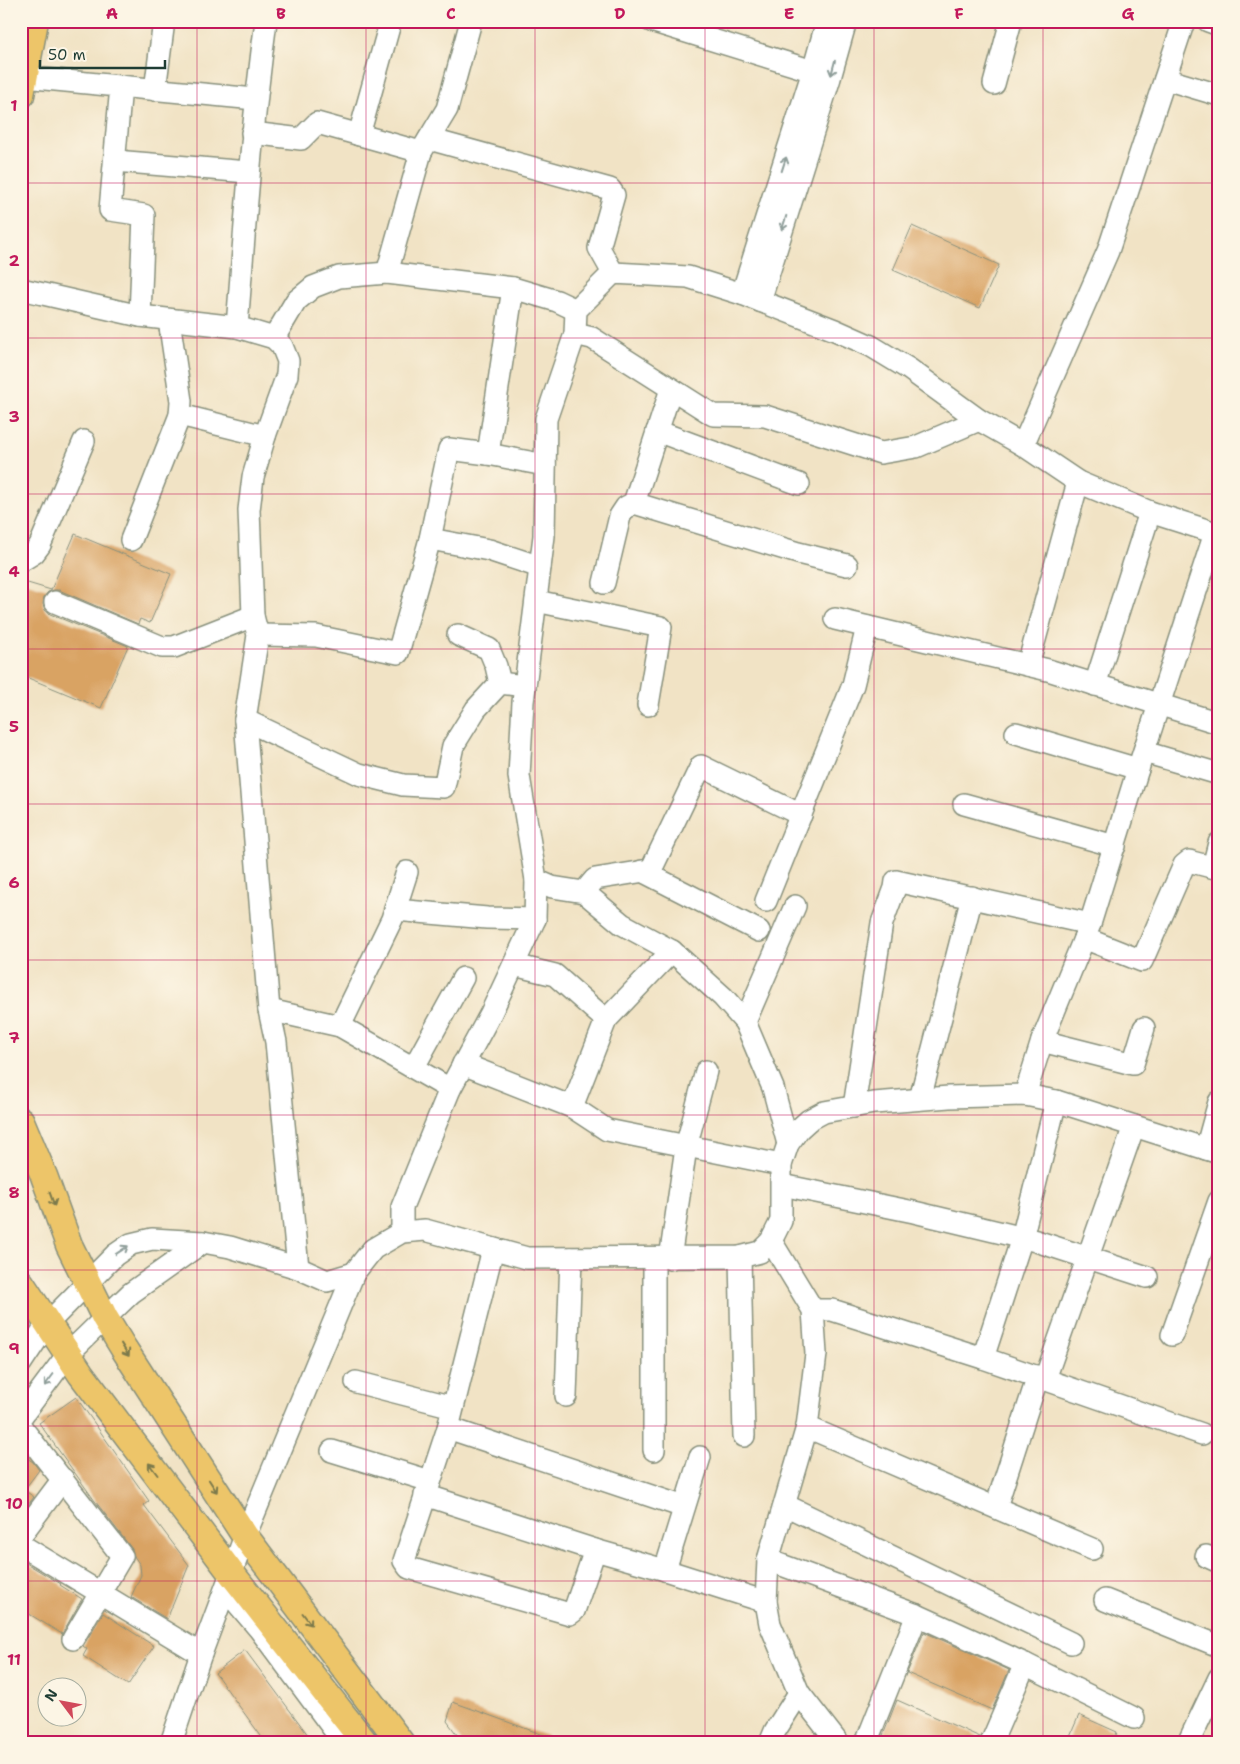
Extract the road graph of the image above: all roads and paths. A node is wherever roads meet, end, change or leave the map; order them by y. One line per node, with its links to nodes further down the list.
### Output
1 (35, 21): 16 (main road)
2 (164, 21): 18 (street)
3 (266, 21): 20 (street)
4 (472, 21): 23 (street)
5 (827, 21): 13 (street)
6 (846, 21): 30 (street, one-way to 30)
7 (1011, 21): 15 (street)
8 (1184, 21): 14 (street)
9 (1208, 21): 11 (street)
10 (660, 23): 13 (street)
11 (1219, 25)
12 (389, 27): 22 (street)
13 (813, 71): 30 (street, one-way to 13)
14 (1165, 79): 19 (street); 43 (street)
15 (994, 84)
16 (23, 86): 17 (street)
17 (121, 86): 18 (street); 24 (street)
18 (156, 90): 20 (street)
19 (1219, 95)
20 (255, 100): 21 (street)
21 (252, 133): 22 (street); 25 (street)
22 (359, 135): 23 (street)
23 (425, 146): 26 (street); 27 (street)
24 (115, 161): 25 (street); 32 (street)
25 (248, 172): 34 (street)
26 (386, 273): 28 (street); 36 (street)
27 (613, 273): 30 (street); 31 (street)
28 (513, 288): 31 (street); 44 (street)
29 (21, 289): 32 (street)
30 (751, 298): 39 (street)
31 (576, 310): 35 (street)
32 (140, 316): 33 (street)
33 (169, 320): 34 (street); 38 (street)
34 (238, 327): 36 (street)
35 (575, 334): 37 (street); 45 (street)
36 (274, 338): 41 (street)
37 (671, 389): 39 (street); 40 (street)
38 (180, 415): 41 (street); 52 (street)
39 (979, 420): 43 (street)
40 (657, 431): 47 (street); 48 (street)
41 (265, 436): 60 (street)
42 (84, 441): 53 (street)
43 (1023, 444): 46 (street)
44 (488, 454): 45 (street); 51 (street)
45 (545, 465): 55 (street)
46 (1078, 482): 49 (street); 63 (street)
47 (800, 484)
48 (634, 503): 54 (street); 56 (street)
49 (1150, 512): 50 (street); 66 (street)
50 (1217, 533): 68 (street)
51 (430, 539): 55 (street); 60 (street)
52 (131, 540)
53 (21, 561)
54 (848, 565)
55 (540, 567): 57 (street)
56 (604, 583)
57 (536, 601): 65 (street); 67 (street)
58 (55, 602): 60 (street)
59 (835, 619): 61 (street)
60 (255, 625): 69 (street)
61 (868, 627): 63 (street); 75 (street)
62 (458, 635): 64 (street)
63 (1028, 666): 66 (street)
64 (500, 683): 65 (street); 69 (street)
65 (525, 686): 81 (street)
66 (1096, 686): 68 (street)
67 (648, 705)
68 (1158, 706): 70 (street); 72 (street)
69 (245, 720): 93 (street)
70 (1219, 723)
71 (1016, 733): 72 (street)
72 (1141, 761): 73 (street); 77 (street)
73 (1219, 774)
74 (964, 804): 77 (street)
75 (801, 815): 80 (street); 84 (street)
76 (1219, 843): 78 (street)
77 (1115, 846): 89 (street)
78 (1216, 868): 89 (street)
79 (407, 872): 86 (street)
80 (642, 872): 82 (street); 88 (street)
81 (536, 880): 82 (street); 87 (street)
82 (584, 892): 90 (street)
83 (972, 897): 89 (street); 104 (street); 108 (street)
84 (766, 901)
85 (795, 906): 95 (street)
86 (395, 910): 87 (street); 96 (street)
87 (535, 919): 91 (street)
88 (759, 931)
89 (1087, 931): 98 (street)
90 (672, 951): 94 (street); 95 (street)
91 (514, 965): 94 (street); 99 (street)
92 (463, 978): 100 (street)
93 (269, 1010): 96 (street); 126 (street)
94 (606, 1020): 107 (street)
95 (745, 1022): 111 (street)
96 (340, 1026): 100 (street)
97 (1144, 1028): 98 (street)
98 (1042, 1040): 103 (street)
99 (463, 1064): 102 (street); 107 (street)
100 (414, 1067): 102 (street)
101 (706, 1071): 112 (street)
102 (450, 1089): 117 (street)
103 (1025, 1094): 104 (street); 105 (street)
104 (920, 1099): 108 (street)
105 (1056, 1101): 110 (street); 118 (street)
106 (1219, 1102): 113 (street)
107 (572, 1107): 112 (street)
108 (854, 1107): 111 (street)
109 (22, 1124): 114 (main road)
110 (1134, 1126): 113 (street); 122 (street)
111 (788, 1144): 115 (street)
112 (686, 1147): 115 (street); 125 (street)
113 (1213, 1151)
114 (29, 1160): 130 (main road, one-way to 130)
115 (782, 1175): 118 (street); 119 (street)
116 (1219, 1201): 134 (street)
117 (402, 1232): 121 (street); 127 (street)
118 (1022, 1238): 122 (street); 136 (street)
119 (772, 1241): 124 (street); 131 (street)
120 (203, 1242): 126 (street); 130 (street, one-way to 120); 132 (street)
121 (493, 1249): 123 (street); 141 (street)
122 (1089, 1257): 128 (street); 138 (street)
123 (571, 1258): 125 (street); 140 (street)
124 (740, 1258): 125 (street); 147 (street)
125 (662, 1259): 148 (street)
126 (298, 1268): 127 (street)
127 (354, 1273): 157 (street)
128 (1147, 1277)
129 (21, 1283): 133 (main road)
130 (86, 1283): 132 (main road); 133 (street)
131 (813, 1310): 136 (street); 144 (street)
132 (105, 1318): 135 (street); 157 (main road, one-way to 157)
133 (47, 1324): 135 (main road); 137 (street)
134 (1172, 1335)
135 (68, 1354): 142 (street, one-way to 142); 163 (main road, one-way to 135)
136 (983, 1358): 138 (street)
137 (21, 1363)
138 (1042, 1378): 146 (street); 155 (street)
139 (356, 1382): 141 (street)
140 (566, 1396)
141 (453, 1407): 145 (street)
142 (21, 1417)
143 (21, 1427): 151 (street)
144 (807, 1427): 153 (street); 155 (street)
145 (448, 1428): 152 (street); 154 (street)
146 (1202, 1434)
147 (744, 1436)
148 (654, 1450)
149 (332, 1451): 152 (street)
150 (700, 1457): 154 (street)
151 (63, 1479): 156 (street); 164 (street)
152 (427, 1488): 160 (street); 160 (street)
153 (784, 1505): 161 (street); 169 (street)
154 (684, 1507): 162 (street)
155 (996, 1507): 159 (street)
156 (21, 1536)
157 (245, 1536): 163 (street); 179 (main road, one-way to 179)
158 (21, 1545): 164 (street)
159 (1092, 1548)
160 (596, 1550): 162 (street)
161 (768, 1560): 166 (street); 167 (street)
162 (665, 1570): 166 (street)
163 (229, 1582): 171 (street); 177 (street); 178 (main road)
164 (101, 1593): 168 (street); 171 (street)
165 (1105, 1600): 170 (street)
166 (766, 1602): 174 (street)
167 (917, 1615): 172 (street); 182 (street)
168 (73, 1639)
169 (1071, 1643)
170 (1219, 1646)
171 (201, 1654): 176 (street)
172 (1026, 1664): 175 (street); 183 (street)
173 (1219, 1678): 184 (street)
174 (799, 1693): 180 (street); 181 (street)
175 (1134, 1718)
176 (171, 1743)
177 (344, 1743)
178 (365, 1743)
179 (401, 1743)
180 (770, 1743)
181 (838, 1743)
182 (866, 1743)
183 (991, 1743)
184 (1188, 1743)

